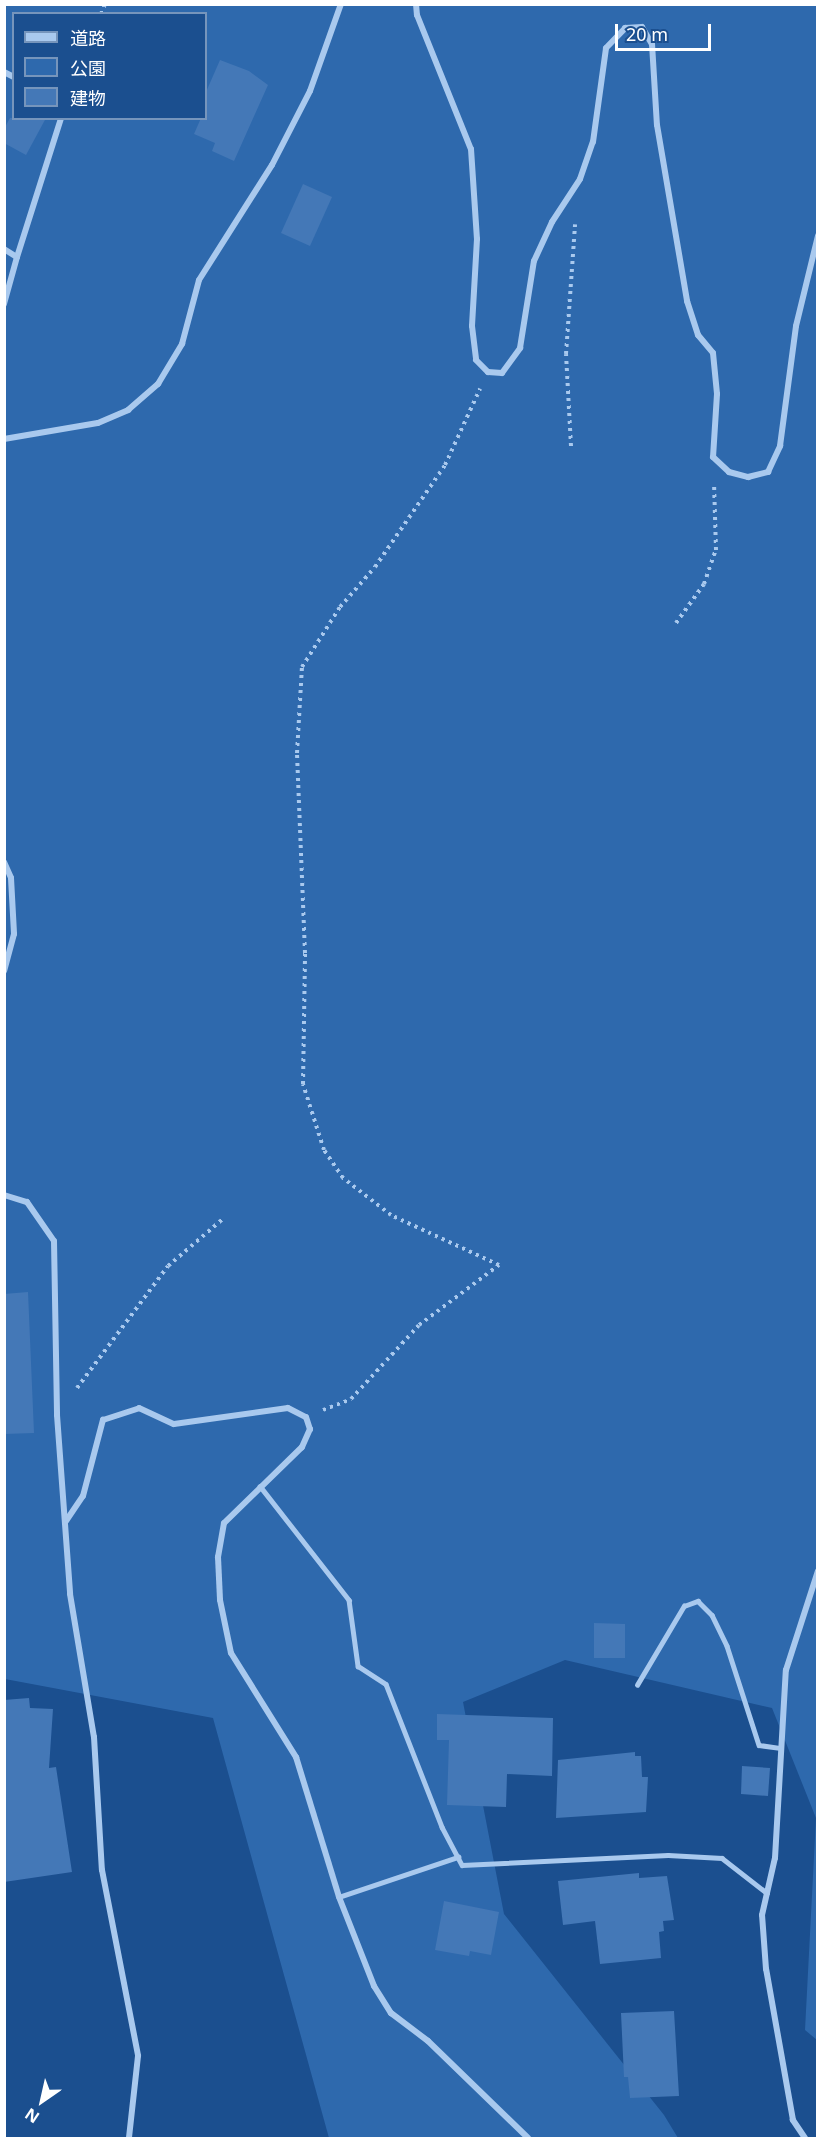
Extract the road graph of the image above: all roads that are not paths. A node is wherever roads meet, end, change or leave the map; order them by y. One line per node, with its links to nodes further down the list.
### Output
1 (341, 4): 8 (street)
2 (416, 4): 4 (street)
3 (60, 120): 6 (street)
4 (818, 236)
5 (4, 249): 6 (street)
6 (17, 256): 7 (street)
7 (4, 304)
8 (4, 439)
9 (4, 862): 10 (street)
10 (4, 970)
11 (4, 1195): 13 (street)
12 (259, 1485): 13 (street); 17 (lane); 19 (street)
13 (66, 1521): 20 (street)
14 (818, 1571): 16 (street)
15 (637, 1685): 16 (lane)
16 (781, 1748): 18 (street)
17 (458, 1857): 18 (lane); 19 (lane)
18 (768, 1893): 22 (street)
19 (339, 1897): 21 (street)
20 (129, 2139)
21 (528, 2139)
22 (805, 2139)

